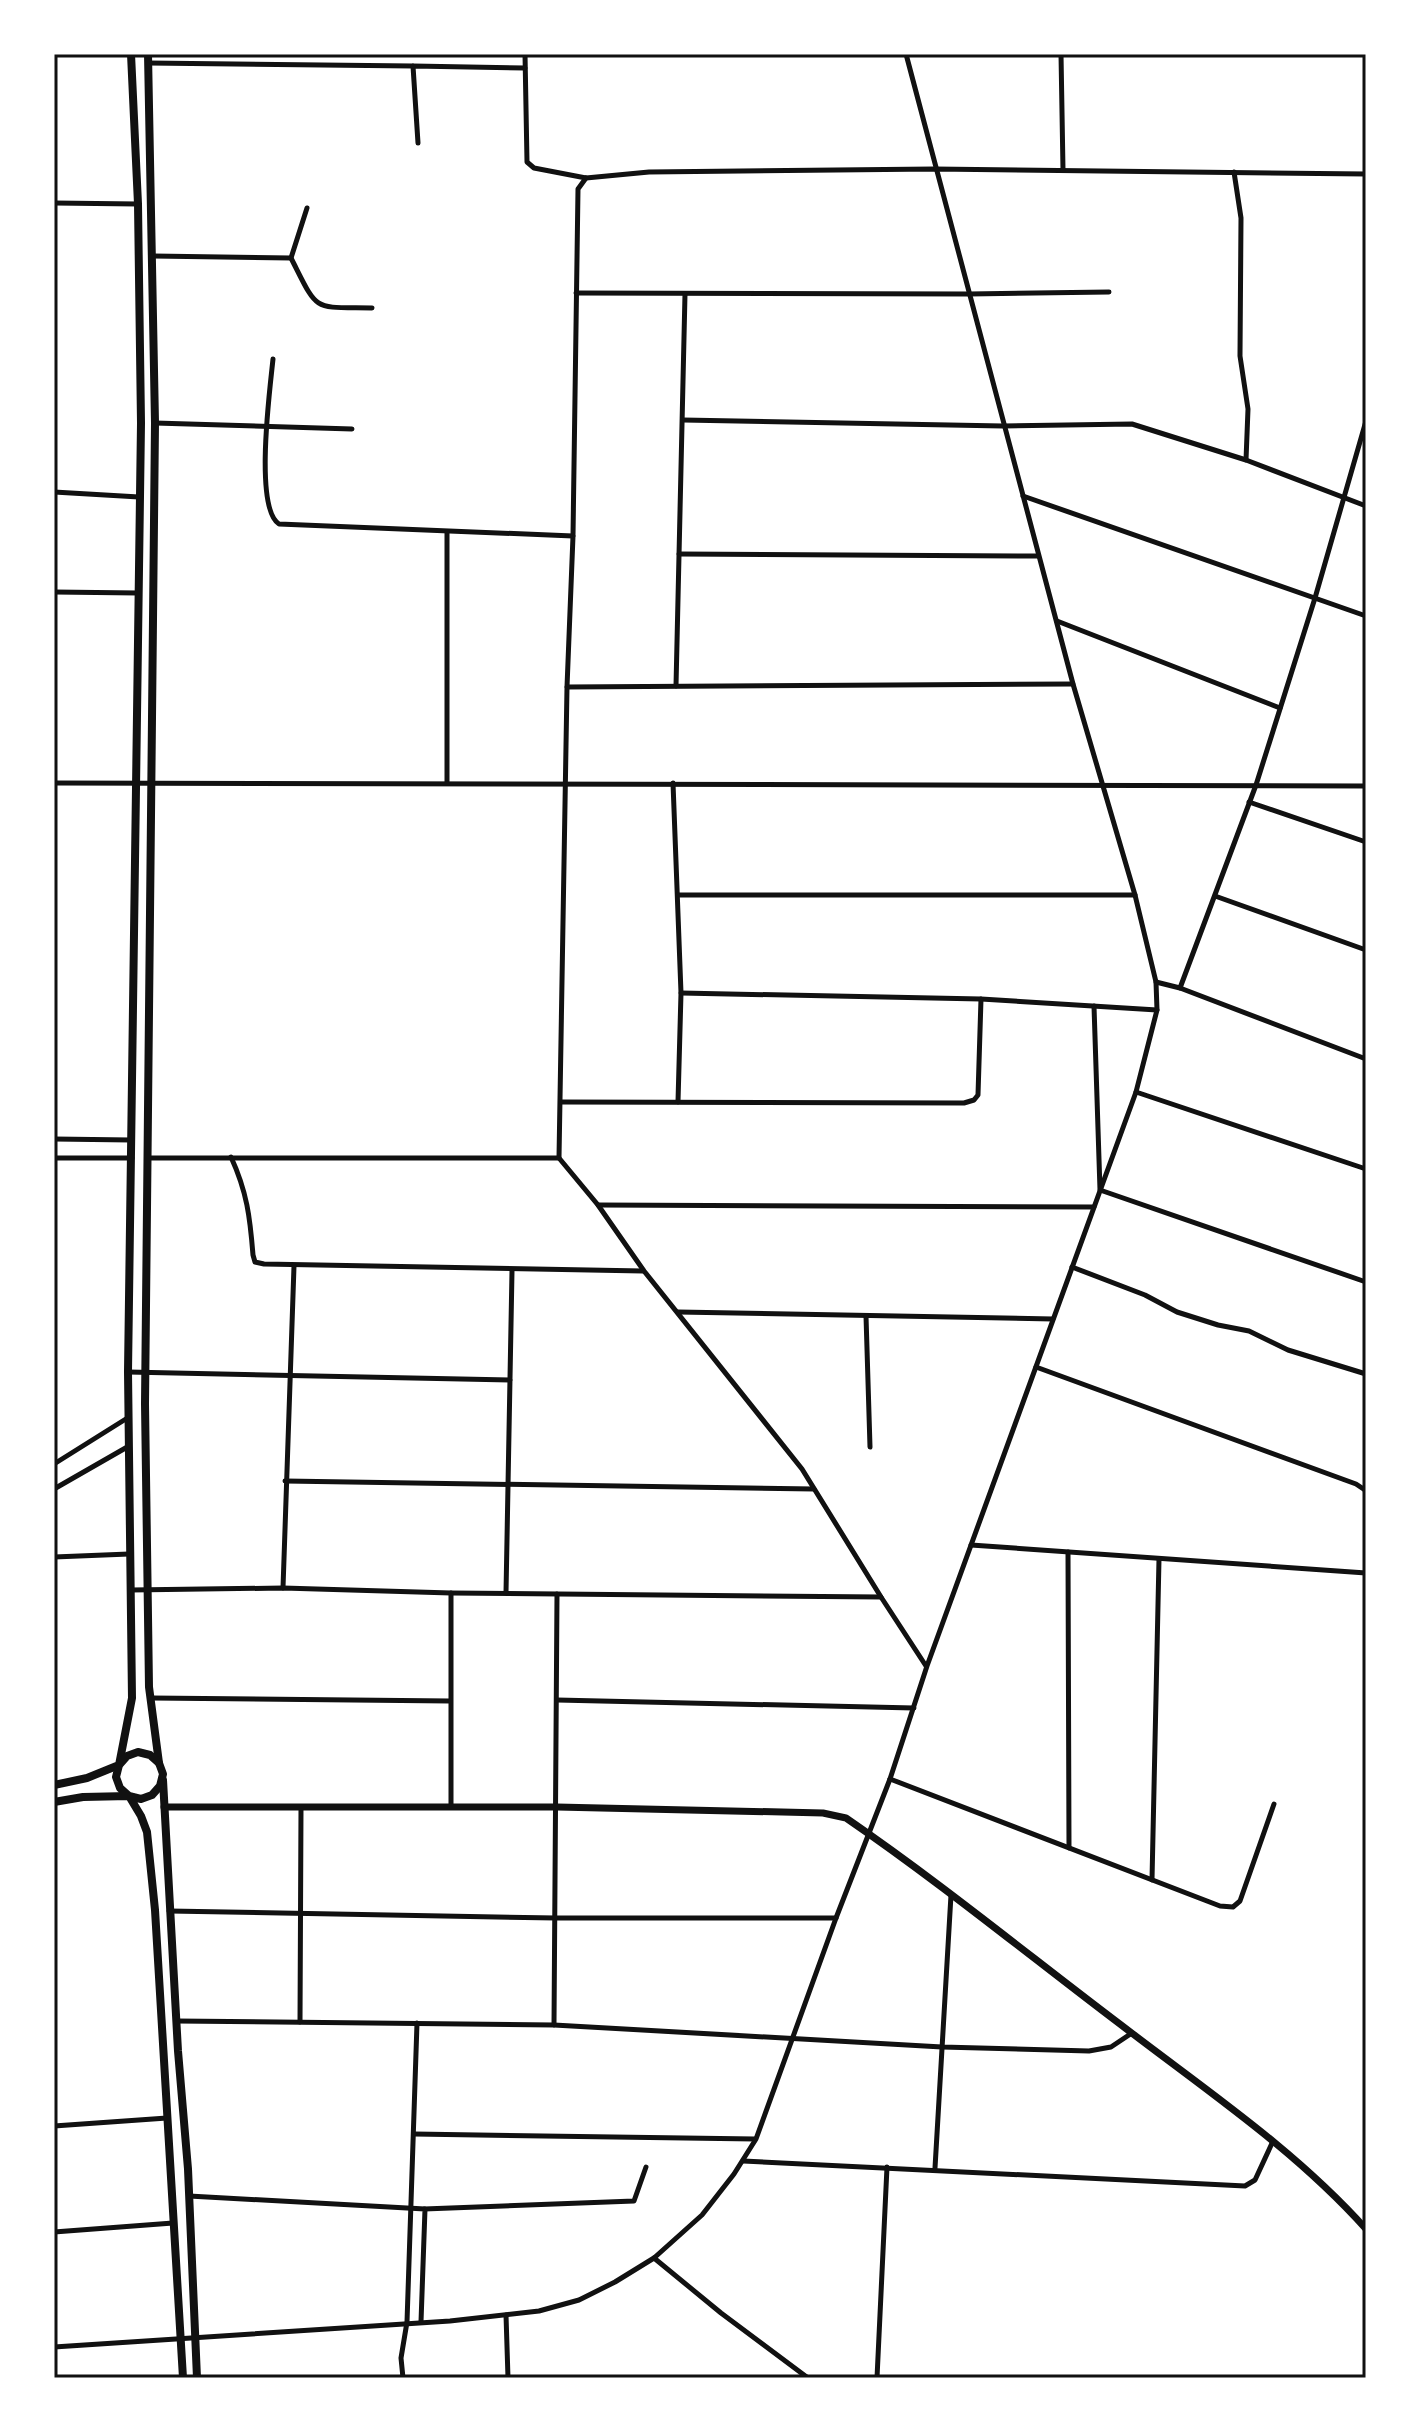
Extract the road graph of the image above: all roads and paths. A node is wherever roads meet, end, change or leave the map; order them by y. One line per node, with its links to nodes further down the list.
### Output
1 (131, 54): 15 (main road)
2 (525, 54): 7 (street)
3 (906, 54): 9 (street)
4 (1061, 54): 10 (street)
5 (148, 58): 6 (street); 17 (main road)
6 (413, 66): 7 (street); 8 (street)
7 (525, 68): 13 (street)
8 (418, 143)
9 (934, 169): 10 (street); 13 (street); 22 (street)
10 (1063, 170): 11 (street)
11 (1234, 172): 12 (street); 31 (street)
12 (1366, 174)
13 (586, 178): 20 (street)
14 (54, 203): 15 (street)
15 (138, 204): 34 (main road)
16 (307, 208): 18 (street)
17 (153, 256): 18 (street); 27 (main road)
18 (291, 258): 23 (street)
19 (1109, 292): 22 (street)
20 (576, 293): 21 (street); 38 (street)
21 (685, 294): 22 (street); 25 (street)
22 (969, 294): 28 (street)
23 (372, 308)
24 (273, 359): 29 (street)
25 (683, 420): 28 (street); 39 (street)
26 (1366, 421): 35 (street)
27 (155, 423): 29 (street); 52 (main road)
28 (1003, 426): 31 (street); 33 (street)
29 (265, 427): 30 (street); 37 (street)
30 (352, 429)
31 (1246, 460): 35 (street)
32 (54, 492): 34 (street)
33 (1022, 496): 40 (street); 43 (street)
34 (139, 497): 42 (main road)
35 (1344, 498): 36 (street); 43 (street)
36 (1366, 506)
37 (447, 532): 38 (street); 53 (street)
38 (573, 536): 48 (street)
39 (679, 554): 40 (street); 47 (street)
40 (1038, 556): 45 (street)
41 (54, 592): 42 (street)
42 (139, 593): 51 (main road)
43 (1315, 598): 44 (street); 49 (street)
44 (1366, 616)
45 (1056, 621): 46 (street); 49 (street)
46 (1073, 684): 47 (street); 57 (street)
47 (676, 686): 48 (street)
48 (567, 687): 54 (street)
49 (1280, 708): 56 (street)
50 (54, 783): 51 (street)
51 (138, 783): 52 (street); 76 (main road)
52 (153, 783): 53 (street); 80 (main road)
53 (447, 783): 54 (street)
54 (565, 783): 55 (street); 73 (street)
55 (673, 783): 57 (street); 61 (street)
56 (1256, 785): 57 (street); 58 (street); 59 (street)
57 (1104, 786): 62 (street)
58 (1366, 786)
59 (1249, 802): 60 (street); 63 (street)
60 (1366, 842)
61 (678, 895): 62 (street); 67 (street)
62 (1135, 895): 65 (street)
63 (1215, 896): 64 (street); 66 (street)
64 (1366, 950)
65 (1156, 982): 66 (street); 70 (street)
66 (1180, 988): 71 (street)
67 (681, 993): 68 (street); 74 (street)
68 (981, 999): 69 (street); 74 (street)
69 (1094, 1006): 70 (street); 83 (street)
70 (1157, 1010): 72 (street)
71 (1366, 1059)
72 (1136, 1092): 82 (street); 83 (street)
73 (561, 1102): 74 (street); 81 (street)
74 (678, 1102)
75 (54, 1139): 76 (street)
76 (132, 1140): 79 (main road)
77 (231, 1157): 80 (street); 81 (street); 86 (street)
78 (54, 1158): 79 (street)
79 (132, 1158): 95 (main road)
80 (147, 1158): 96 (main road)
81 (559, 1158): 84 (street)
82 (1366, 1169)
83 (1100, 1190): 85 (street); 90 (street)
84 (598, 1205): 85 (street); 89 (street)
85 (1094, 1207): 87 (street)
86 (294, 1265): 88 (street); 98 (street)
87 (1072, 1267): 93 (street); 97 (street)
88 (512, 1271): 89 (street); 99 (street)
89 (644, 1271): 91 (street)
90 (1366, 1282)
91 (677, 1312): 92 (street); 107 (street)
92 (866, 1316): 93 (street); 102 (street)
93 (1053, 1319): 94 (street)
94 (1036, 1367): 108 (street); 109 (street)
95 (128, 1372): 96 (street); 100 (main road)
96 (146, 1373): 98 (street); 118 (main road)
97 (1366, 1374)
98 (290, 1375): 99 (street); 104 (street)
99 (510, 1380): 105 (street)
100 (130, 1416): 101 (main road); 103 (street)
101 (129, 1446): 106 (street); 111 (main road)
102 (870, 1447)
103 (54, 1464)
104 (285, 1481): 105 (street); 116 (street)
105 (507, 1485): 107 (street); 120 (street)
106 (54, 1489)
107 (814, 1489): 122 (street)
108 (1366, 1495)
109 (971, 1545): 110 (street); 123 (street)
110 (1068, 1552): 114 (street); 141 (street)
111 (129, 1554): 112 (street); 117 (main road)
112 (54, 1557)
113 (1366, 1557): 115 (street)
114 (1159, 1559): 115 (street); 142 (street)
115 (1366, 1573)
116 (283, 1588): 118 (street); 119 (street)
117 (131, 1590): 118 (street); 129 (main road)
118 (149, 1590): 124 (main road)
119 (451, 1593): 120 (street); 126 (street)
120 (506, 1593): 121 (street)
121 (557, 1594): 122 (street); 125 (street)
122 (881, 1597): 123 (street)
123 (927, 1666): 127 (street)
124 (150, 1698): 126 (street); 128 (main road)
125 (557, 1700): 127 (street); 138 (street)
126 (450, 1701): 137 (street)
127 (914, 1708): 131 (street)
128 (159, 1763): 129 (main road); 130 (main road)
129 (119, 1765): 132 (main road); 133 (main road)
130 (163, 1774): 133 (main road); 136 (main road)
131 (890, 1779): 140 (street); 141 (street)
132 (54, 1785)
133 (129, 1796): 134 (main road); 155 (main road)
134 (54, 1802)
135 (1274, 1804): 142 (street)
136 (164, 1807): 139 (main road); 144 (main road)
137 (451, 1807): 138 (main road); 139 (main road)
138 (557, 1807): 140 (main road); 146 (street)
139 (301, 1808): 145 (street)
140 (869, 1833): 143 (main road); 147 (street)
141 (1069, 1848): 142 (street)
142 (1152, 1880)
143 (951, 1894): 152 (main road); 154 (street)
144 (169, 1911): 145 (street); 148 (main road)
145 (301, 1915): 146 (street); 149 (street)
146 (556, 1918): 147 (street); 151 (street)
147 (836, 1918): 153 (street)
148 (176, 2021): 149 (street); 164 (main road)
149 (300, 2022): 150 (street)
150 (417, 2023): 151 (street); 157 (street)
151 (554, 2025): 153 (street)
152 (1132, 2033): 154 (street); 159 (main road)
153 (793, 2037): 154 (street); 158 (street)
154 (942, 2047): 163 (street)
155 (168, 2118): 156 (street); 166 (main road)
156 (54, 2126)
157 (414, 2134): 158 (street); 165 (street)
158 (756, 2139): 160 (street)
159 (1273, 2141): 163 (street); 167 (main road)
160 (743, 2161): 162 (street); 169 (street)
161 (646, 2167): 165 (street)
162 (887, 2167): 163 (street); 182 (street)
163 (935, 2169)
164 (189, 2196): 165 (street); 173 (main road)
165 (411, 2209): 171 (street); 172 (street)
166 (174, 2223): 168 (street); 174 (main road)
167 (1366, 2229)
168 (54, 2232)
169 (654, 2258): 170 (street); 176 (street)
170 (506, 2315): 172 (street); 180 (street)
171 (407, 2322): 172 (street); 173 (street); 179 (street)
172 (421, 2322)
173 (194, 2340): 174 (street); 178 (main road)
174 (180, 2341): 175 (street); 177 (main road)
175 (54, 2347)
176 (807, 2377): 181 (street)
177 (183, 2378)
178 (197, 2378)
179 (403, 2378)
180 (508, 2378)
181 (788, 2378)
182 (877, 2378)

